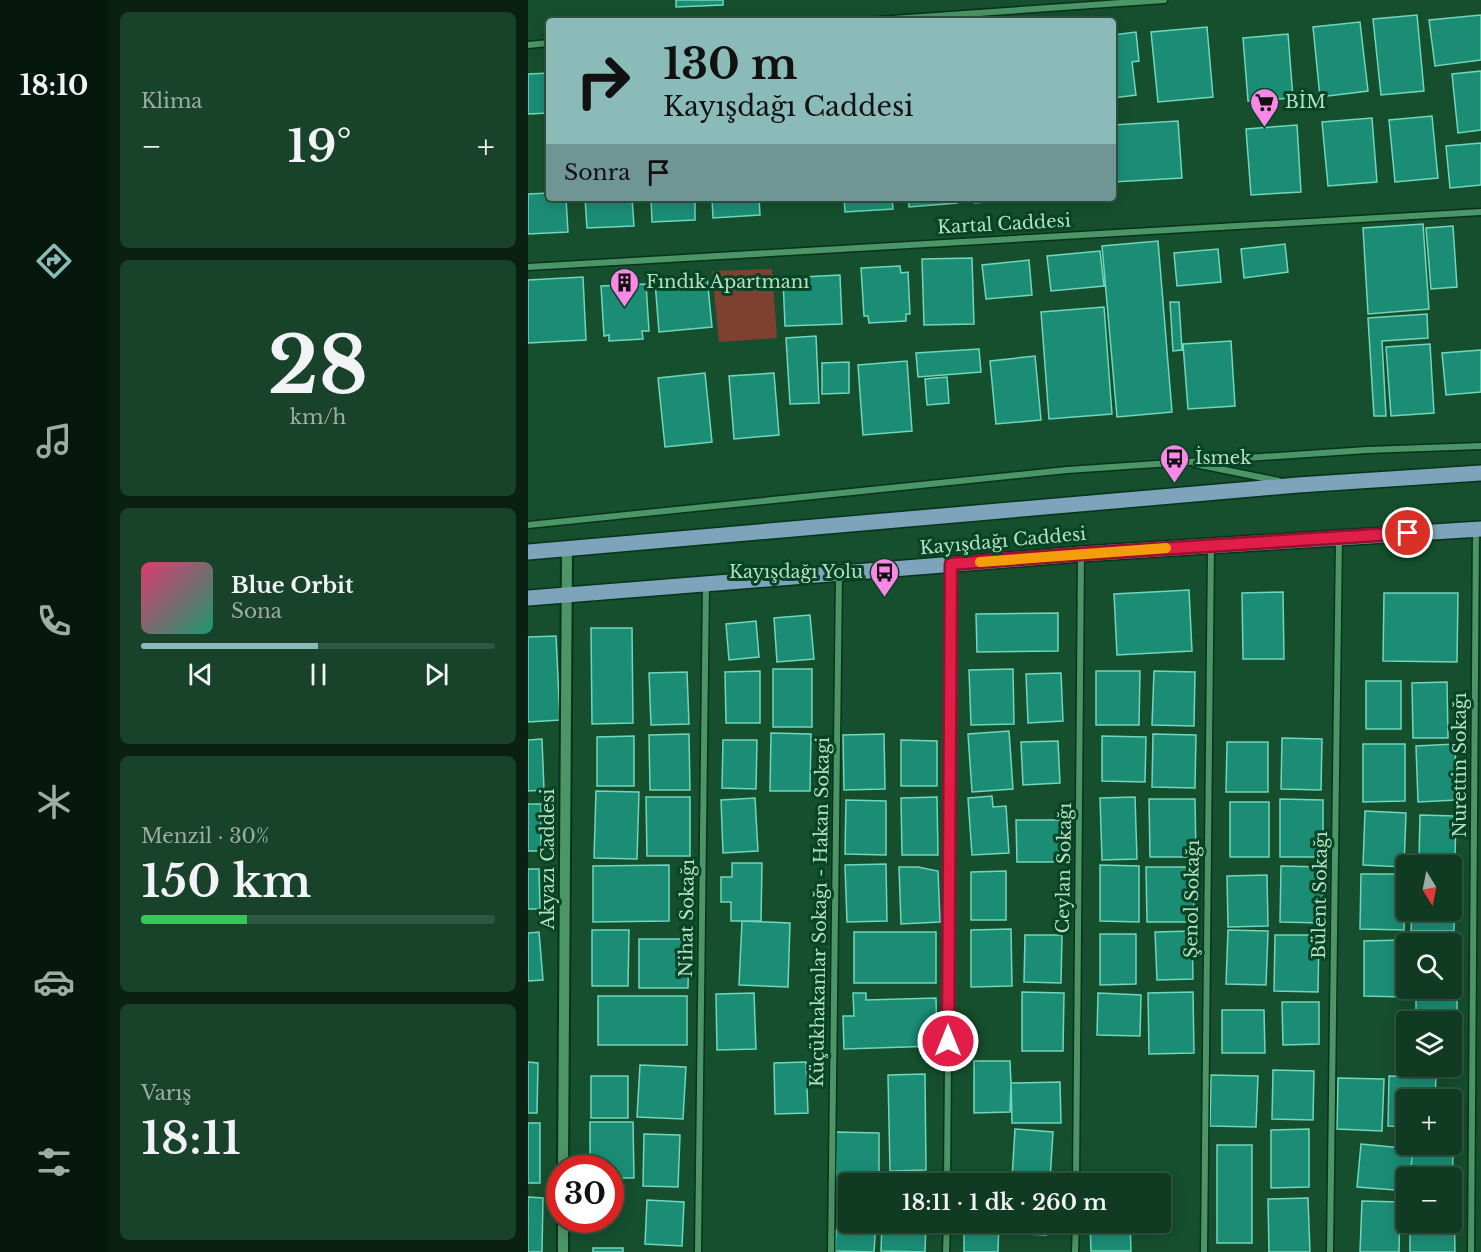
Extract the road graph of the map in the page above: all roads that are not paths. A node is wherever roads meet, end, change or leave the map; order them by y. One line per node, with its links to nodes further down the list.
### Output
1 (1164, 0): 2 (street)
2 (907, 18)
3 (546, 43): 4 (street)
4 (528, 45)
5 (1481, 212): 6 (street, Kartal Caddesi)
6 (528, 267)
7 (1481, 446): 8 (street)
8 (1186, 462): 10 (street, Kayışdağı Caddesi); 11 (street)
9 (1481, 473): 10 (main road, Kayışdağı Caddesi)
10 (1298, 485): 15 (main road, Kayışdağı Caddesi)
11 (528, 525)
12 (1479, 529): 13 (main road, Kayışdağı Caddesi); 36 (street, Nurettin Sokağı)
13 (1339, 538): 14 (main road, Kayışdağı Caddesi); 35 (street, Bülent Sokağı)
14 (1211, 546): 17 (main road, Kayışdağı Caddesi); 34 (street, Şenol Sokağı)
15 (567, 550): 16 (main road, Kayışdağı Caddesi); 21 (street, Akyazı Caddesi)
16 (528, 552)
17 (1081, 554): 18 (main road, Kayışdağı Caddesi); 25 (street, Ceylan Sokağı)
18 (951, 564): 19 (main road, Kayışdağı Caddesi); 24 (street)
19 (838, 573): 20 (main road, Kayışdağı Caddesi); 31 (street, Küçükhakanlar Sokağı - Hakan Sokagi)
20 (706, 584): 21 (main road, Kayışdağı Caddesi); 30 (street, Nihat Sokağı)
21 (566, 596): 22 (main road, Kayışdağı Caddesi); 23 (street, Akyazı Caddesi)
22 (528, 598)
23 (563, 1155)
24 (947, 1173)
25 (1076, 1173)
26 (563, 1233): 29 (street)
27 (947, 1233): 32 (street)
28 (1076, 1233): 33 (street)
29 (562, 1252)
30 (698, 1252)
31 (831, 1252)
32 (946, 1252)
33 (1075, 1252)
34 (1204, 1252)
35 (1330, 1252)
36 (1471, 1252)

